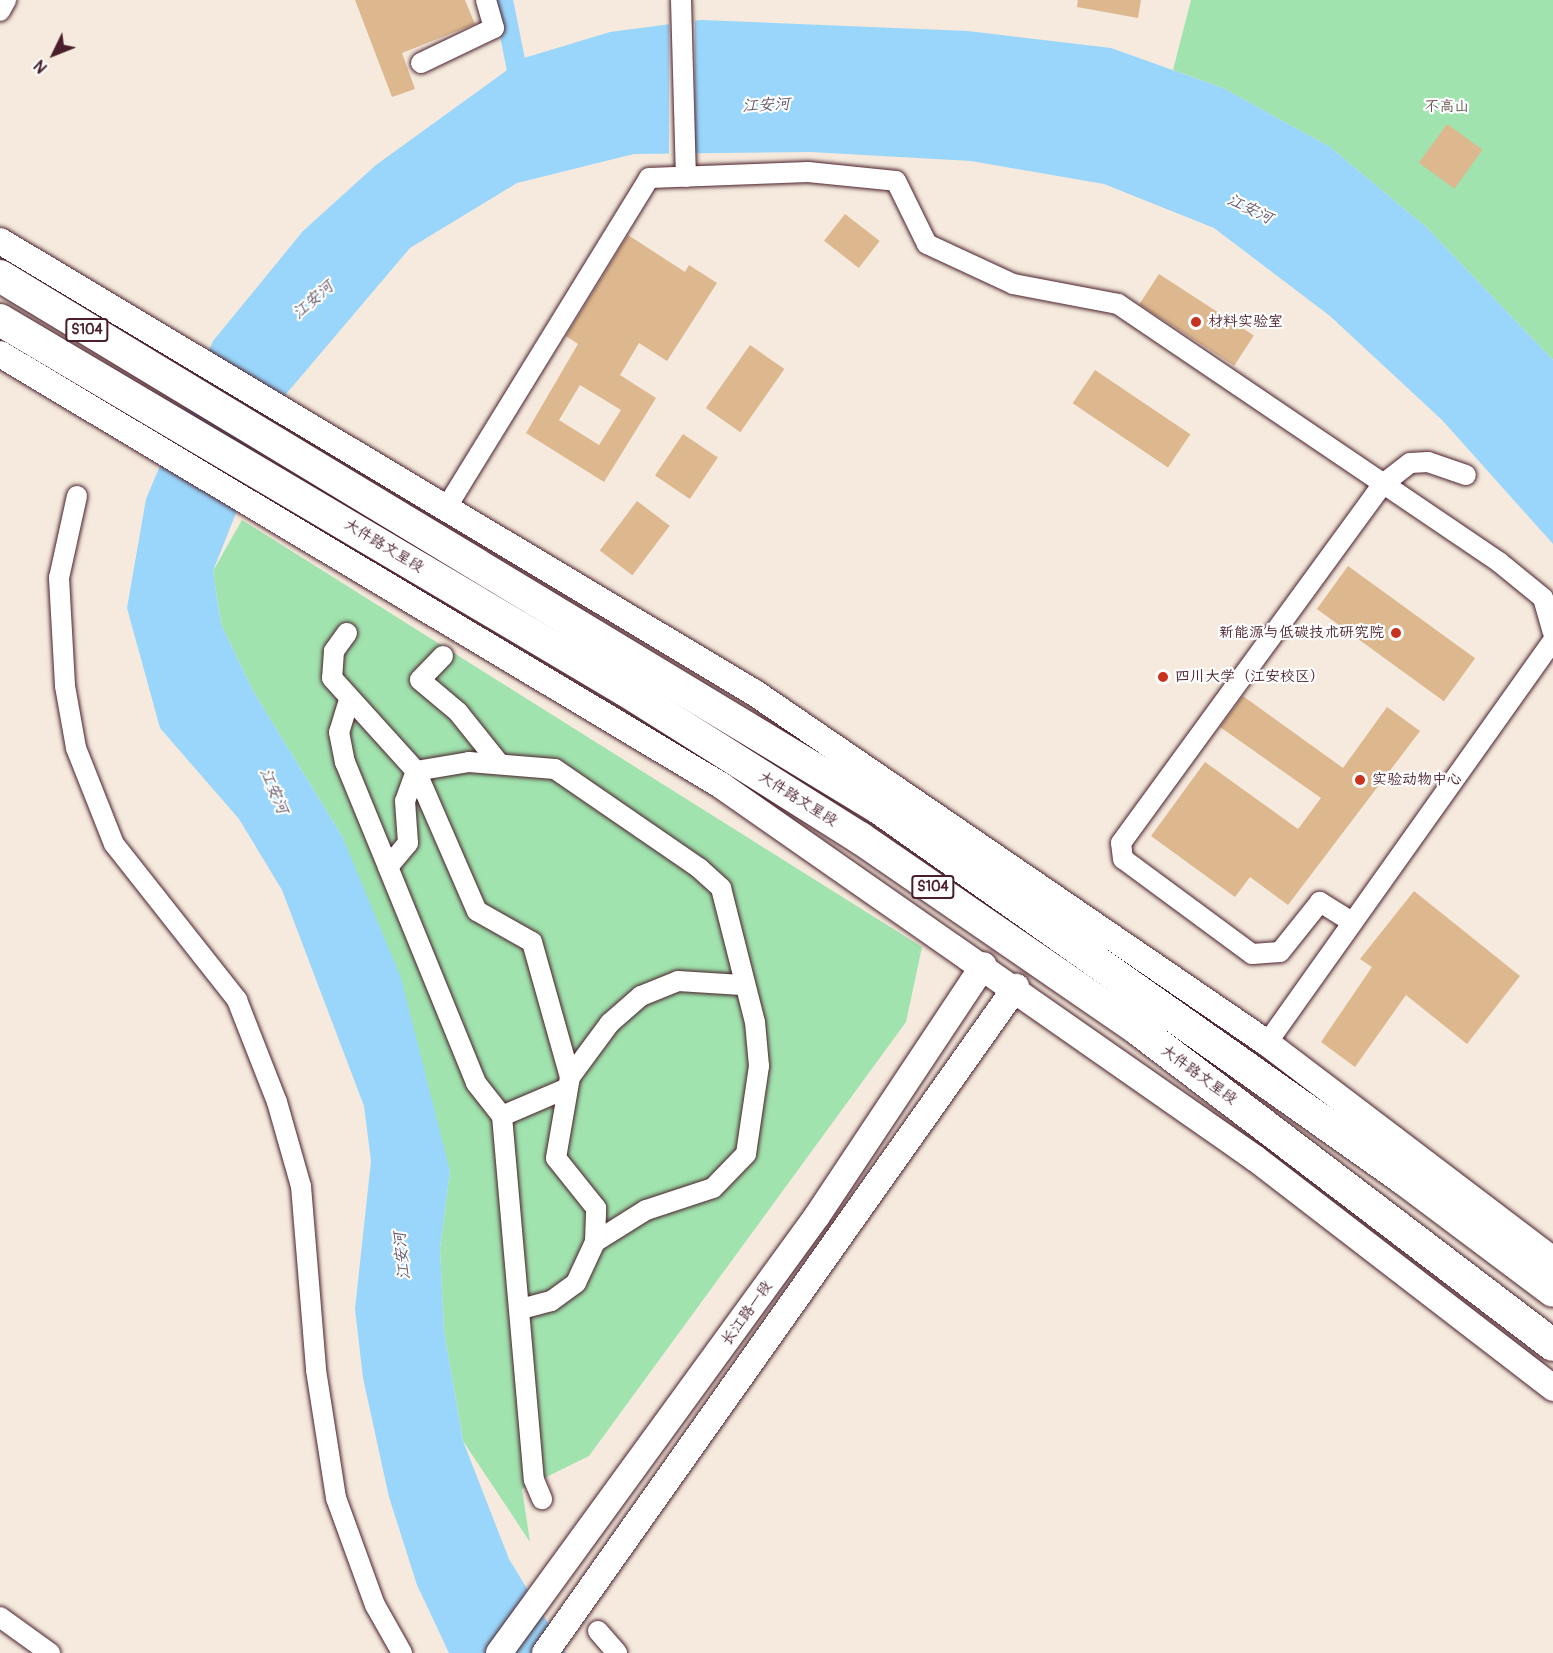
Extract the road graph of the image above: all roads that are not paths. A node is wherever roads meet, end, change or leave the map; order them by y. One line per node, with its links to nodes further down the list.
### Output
1 (6, 0): 4 (street)
2 (486, 0): 5 (street)
3 (681, 1): 6 (street)
4 (0, 11)
5 (421, 63)
6 (686, 177): 12 (street); 14 (street)
7 (0, 241): 14 (street)
8 (0, 276): 32 (main road, 大件路文星段 / S104)
9 (0, 320): 34 (main road, 大件路文星段 / S104)
10 (0, 354): 24 (street)
11 (1466, 475): 12 (street)
12 (1383, 484): 15 (street); 23 (street)
13 (77, 496): 40 (street)
14 (448, 506): 27 (street)
15 (1553, 632)
16 (347, 633): 19 (street)
17 (1553, 640): 23 (street)
18 (443, 656): 20 (street)
19 (349, 700): 21 (street); 22 (street)
20 (498, 762): 21 (street); 25 (street)
21 (416, 771): 22 (street); 28 (street)
22 (388, 867): 29 (street)
23 (1352, 922): 27 (street)
24 (984, 964): 26 (street); 41 (street, 长江路一段)
25 (742, 985): 28 (street); 30 (street)
26 (1016, 987): 35 (street); 42 (street, 长江路一段)
27 (1266, 1043): 31 (street)
28 (568, 1083): 29 (street); 30 (street)
29 (502, 1116): 33 (street)
30 (595, 1242): 33 (street)
31 (1553, 1260)
32 (1553, 1291)
33 (521, 1309): 36 (street)
34 (1553, 1344)
35 (1553, 1388)
36 (542, 1499)
37 (0, 1617): 39 (street)
38 (598, 1631): 43 (street)
39 (50, 1653)
40 (402, 1653)
41 (499, 1653)
42 (545, 1653)
43 (617, 1653)

